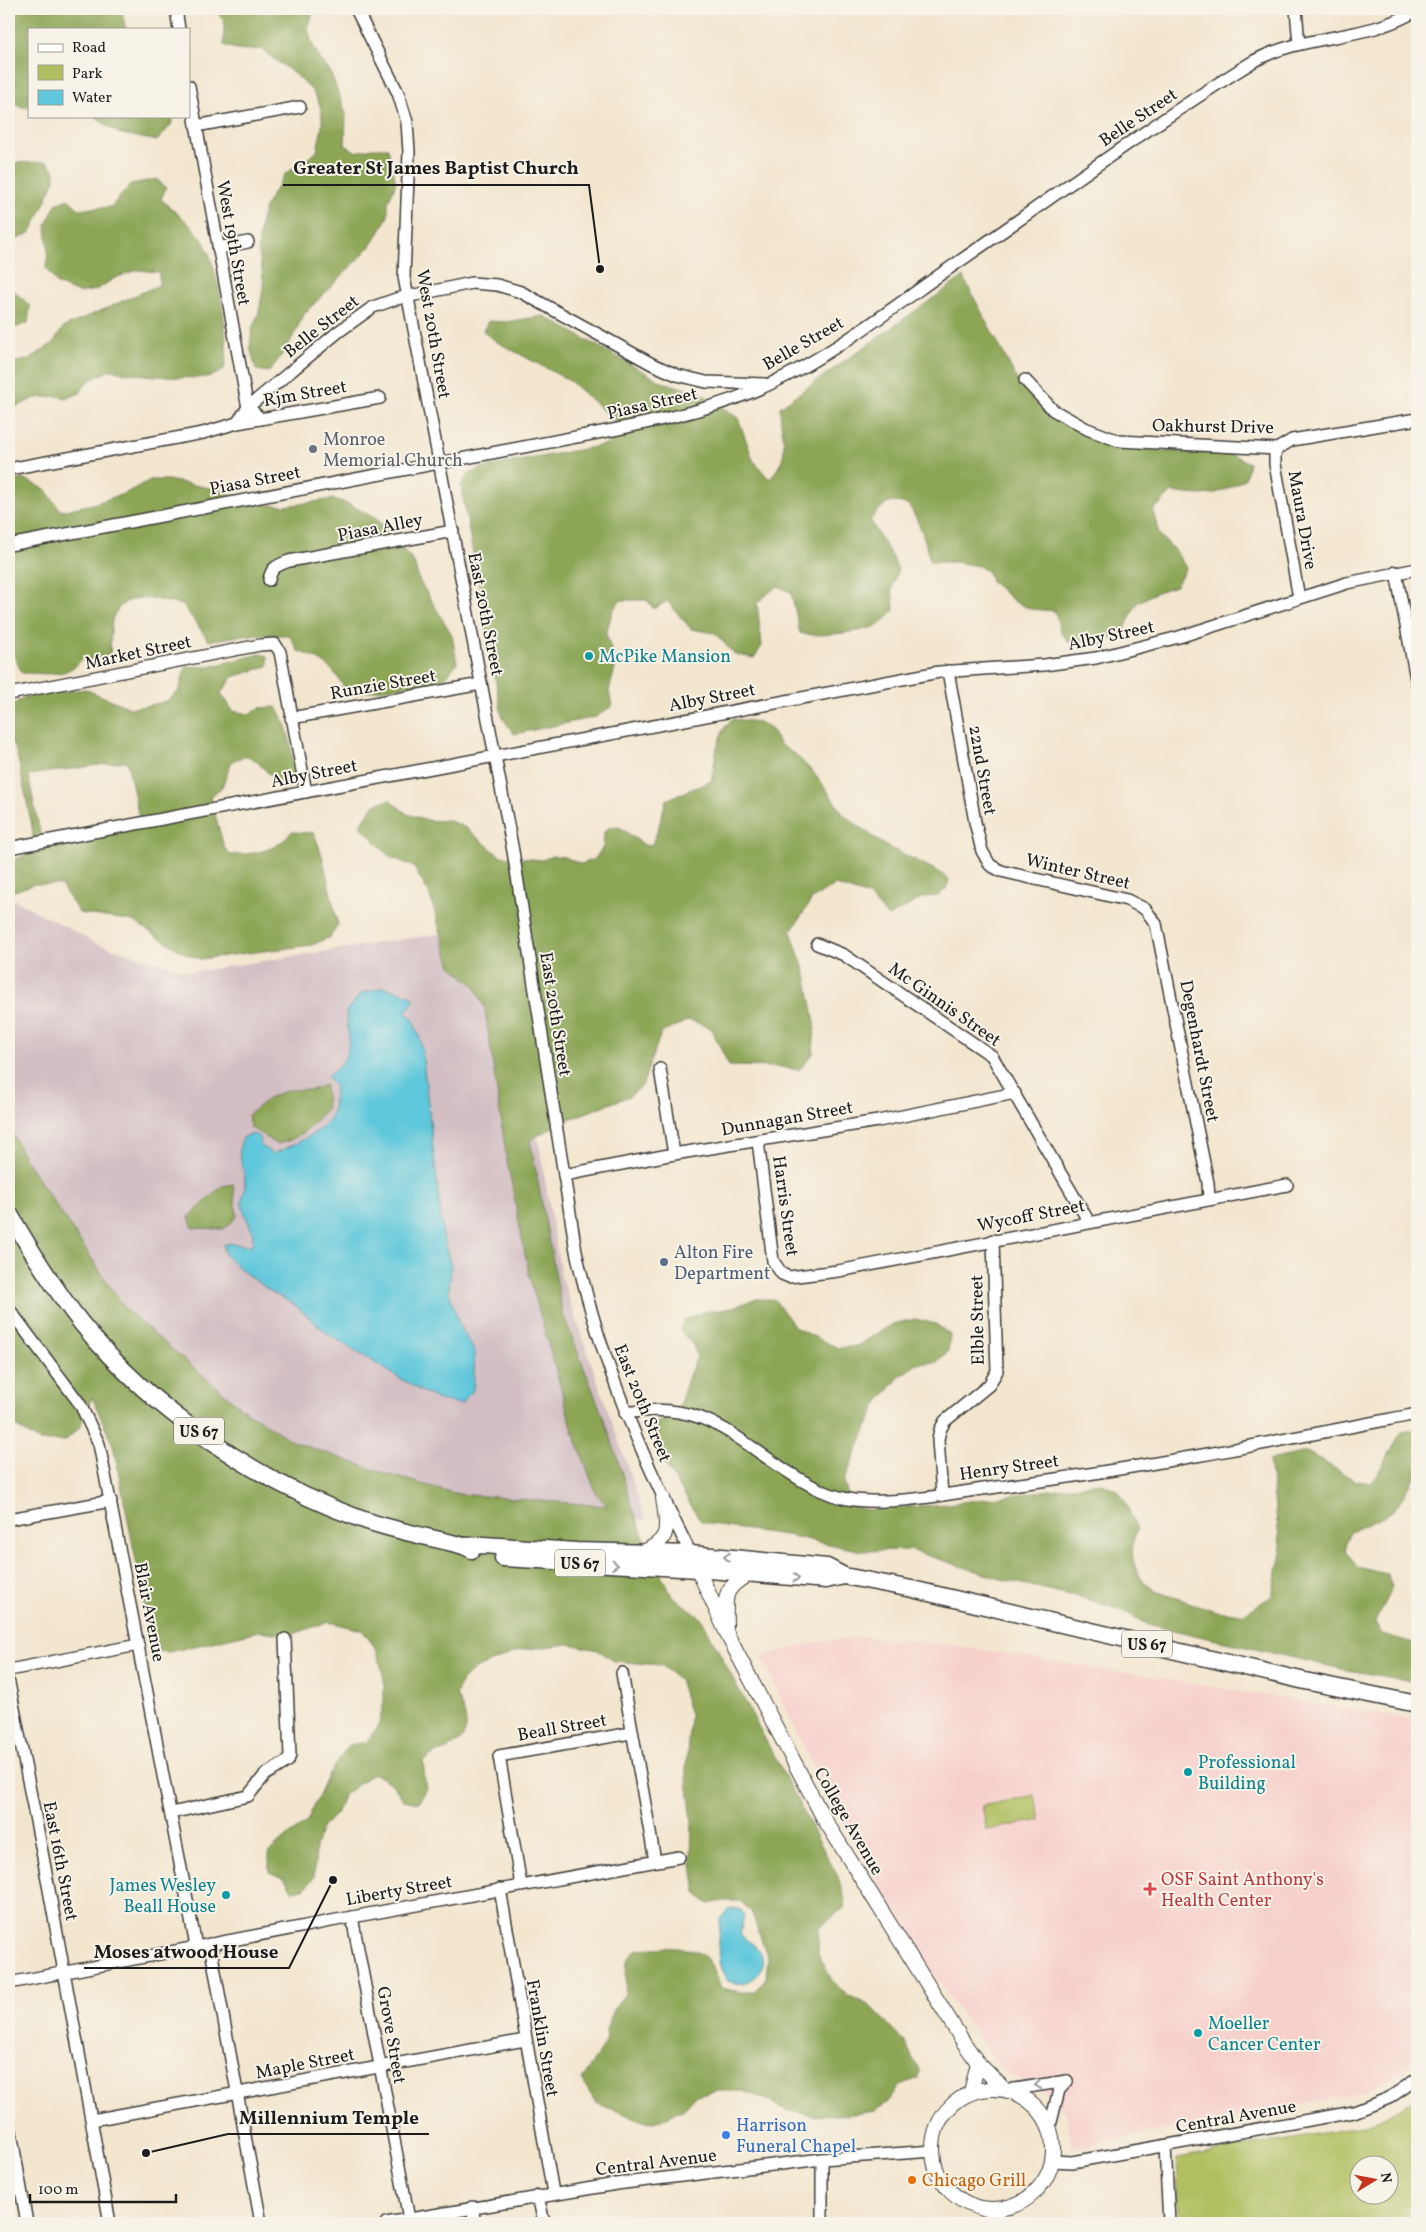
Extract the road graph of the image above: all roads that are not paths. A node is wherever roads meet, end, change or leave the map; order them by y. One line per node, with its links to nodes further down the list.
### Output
1 (176, 9): 5 (street)
2 (356, 9): 12 (street, West 20th Street)
3 (1296, 9): 6 (street)
4 (1417, 10): 6 (street, Belle Street)
5 (179, 28)
6 (1299, 44): 14 (street, Belle Street)
7 (190, 92): 9 (street, West 19th Street)
8 (300, 107): 9 (street)
9 (196, 126): 11 (street, West 19th Street)
10 (248, 242): 11 (street)
11 (218, 248): 16 (street, West 19th Street)
12 (409, 296): 14 (street, Belle Street); 16 (street, Belle Street); 21 (street, West 20th Street)
13 (1025, 380): 20 (street, Oakhurst Drive)
14 (769, 384): 21 (street, Piasa Street)
15 (380, 398): 17 (street, Rjm Street)
16 (248, 407): 17 (street); 19 (street, Belle Street)
17 (261, 419): 19 (street, Rjm Street)
18 (1417, 419): 20 (street, Oakhurst Drive)
19 (237, 423): 22 (street)
20 (1277, 449): 28 (street, Maura Drive)
21 (440, 462): 23 (street, East 20th Street); 24 (street, Piasa Street)
22 (9, 469)
23 (452, 531): 27 (street, Piasa Alley); 30 (street, East 20th Street)
24 (9, 545)
25 (1417, 569): 26 (street, Alby Street)
26 (1396, 572): 28 (street, Alby Street); 31 (street)
27 (269, 580)
28 (1299, 598): 29 (street, Alby Street)
29 (948, 671): 34 (street, Alby Street); 37 (street, 22nd Street)
30 (481, 684): 33 (street, Runzie Street); 34 (street, East 20th Street)
31 (1417, 684)
32 (9, 694): 33 (street, Market Street)
33 (291, 718): 35 (street)
34 (496, 756): 35 (street, Alby Street); 44 (street, East 20th Street)
35 (306, 792): 36 (street, Alby Street)
36 (9, 848)
37 (996, 869): 38 (street, Winter Street)
38 (1149, 912): 46 (street, Degenhardt Street)
39 (817, 944): 41 (street, Mc Ginnis Street)
40 (660, 1069): 43 (street)
41 (1015, 1093): 42 (street, Dunnagan Street); 48 (street, Mc Ginnis Street)
42 (758, 1141): 43 (street, Dunnagan Street); 50 (street, Harris Street)
43 (674, 1154): 44 (street, Dunnagan Street)
44 (564, 1175): 52 (street, East 20th Street)
45 (1286, 1185): 46 (street, Wycoff Street)
46 (1209, 1199): 48 (street, Wycoff Street)
47 (9, 1213): 58 (highway, US 67)
48 (1089, 1222): 49 (street, Wycoff Street)
49 (993, 1240): 50 (street, Wycoff Street); 54 (street, Elble Street)
50 (782, 1274)
51 (9, 1309): 56 (street, Blair Avenue)
52 (625, 1413): 54 (street, Henry Street); 55 (street, East 20th Street)
53 (1417, 1414): 54 (street, Henry Street)
54 (942, 1495)
55 (663, 1498): 59 (main road); 60 (street, East 20th Street)
56 (111, 1501): 57 (street); 66 (street, Blair Avenue)
57 (9, 1519)
58 (464, 1546): 59 (highway, US 67); 61 (highway, US 67, one-way to 61)
59 (641, 1553): 60 (highway, US 67)
60 (691, 1554): 61 (main road, College Avenue); 63 (highway, US 67, one-way to 60)
61 (698, 1569): 62 (highway, US 67); 64 (main road, College Avenue)
62 (748, 1574): 63 (highway, US 67, one-way to 63); 64 (main road)
63 (844, 1576): 70 (highway, US 67)
64 (726, 1632): 83 (main road, College Avenue)
65 (285, 1639): 72 (street)
66 (138, 1645): 67 (street); 72 (street, Blair Avenue)
67 (9, 1670)
68 (622, 1673): 71 (street)
69 (9, 1683): 80 (street, East 16th Street)
70 (1417, 1704)
71 (631, 1733): 74 (street); 75 (street, Beall Street)
72 (171, 1813): 79 (street, Blair Avenue)
73 (678, 1857): 74 (street, Liberty Street)
74 (655, 1861): 75 (street, Liberty Street)
75 (521, 1885): 76 (street, Liberty Street)
76 (500, 1889): 77 (street, Liberty Street); 82 (street, Franklin Street)
77 (352, 1916): 78 (street, Liberty Street); 84 (street, Grove Street)
78 (210, 1944): 79 (street, Liberty Street); 88 (street)
79 (196, 1946): 80 (street, Liberty Street)
80 (64, 1972): 81 (street, Liberty Street); 89 (street, East 16th Street)
81 (9, 1983)
82 (526, 2040): 84 (street, Maple Street); 96 (street, Franklin Street)
83 (978, 2064): 86 (main road, College Avenue); 87 (main road)
84 (379, 2067): 88 (street, Maple Street); 100 (street, Grove Street)
85 (1417, 2079): 92 (street, Central Avenue)
86 (1006, 2089): 87 (main road); 91 (main road); 91 (street, one-way to 86)
87 (971, 2092): 93 (main road)
88 (237, 2094): 89 (street, Maple Street); 103 (street)
89 (92, 2120): 102 (street, East 16th Street)
90 (9, 2121): 101 (street)
91 (1050, 2126): 95 (main road)
92 (1166, 2146): 95 (street, Central Avenue); 108 (street)
93 (933, 2151): 94 (street, Central Avenue); 99 (main road)
94 (822, 2159): 96 (street, Central Avenue); 107 (street)
95 (1053, 2161): 99 (main road)
96 (553, 2193): 97 (street, Central Avenue)
97 (538, 2196): 98 (street, Central Avenue); 106 (street)
98 (472, 2207): 100 (street, Central Avenue); 105 (street)
99 (996, 2216)
100 (409, 2219): 104 (street, Central Avenue)
101 (27, 2223)
102 (110, 2223)
103 (261, 2223)
104 (386, 2223)
105 (475, 2223)
106 (544, 2223)
107 (822, 2223)
108 (1169, 2223)

